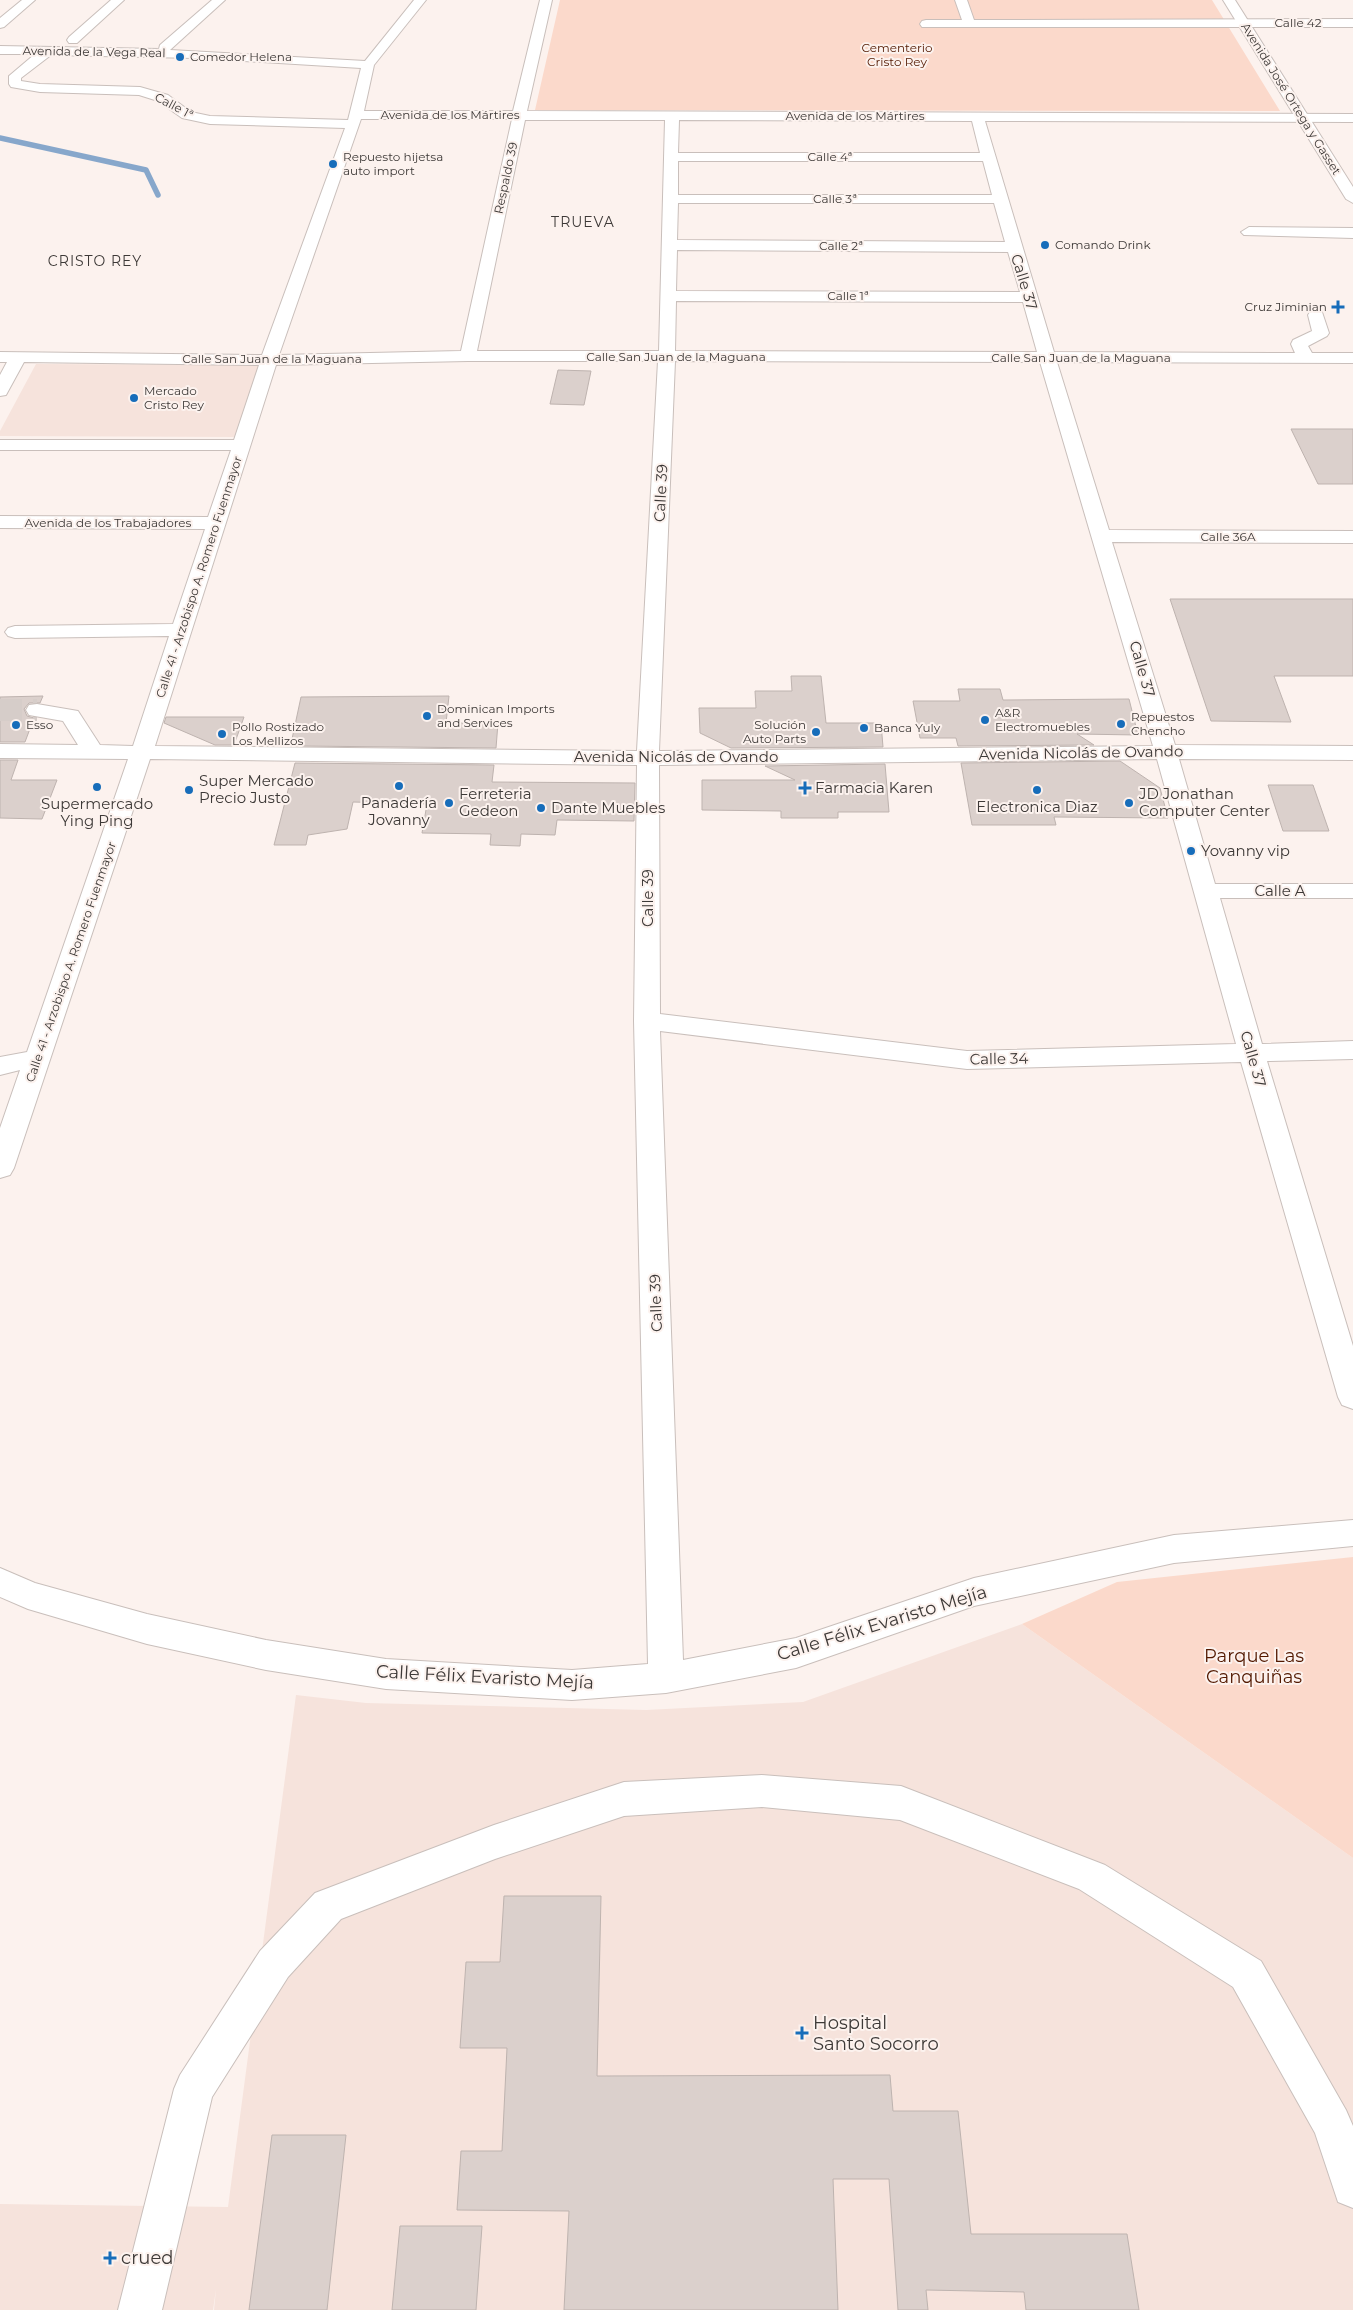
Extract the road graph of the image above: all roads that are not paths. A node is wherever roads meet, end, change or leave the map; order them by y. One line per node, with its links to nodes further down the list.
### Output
1 (29, 0): 10 (street)
2 (118, 0): 14 (street)
3 (219, 0): 15 (street)
4 (420, 0): 19 (street, Calle 41 - Arzobispo A. Romero Fuenmayor)
5 (546, 0): 20 (street, Respaldo 39)
6 (960, 0): 12 (street)
7 (1229, 0): 9 (street, Avenida José Ortega y Gasset)
8 (1348, 19): 9 (street, Calle 42)
9 (1244, 23): 12 (street, Calle 42); 23 (street, Avenida José Ortega y Gasset)
10 (0, 24)
11 (926, 24): 12 (street, Calle 42)
12 (969, 24)
13 (18, 38): 14 (street)
14 (73, 40): 15 (street)
15 (164, 48): 18 (street)
16 (0, 50): 17 (street, Avenida de la Vega Real)
17 (48, 51): 18 (street, Avenida de la Vega Real); 25 (street, Calle 1ª)
18 (195, 54): 19 (street, Avenida de la Vega Real)
19 (368, 65): 25 (street, Calle 41 - Arzobispo A. Romero Fuenmayor)
20 (519, 116): 22 (street, Avenida de los Mártires); 25 (street, Avenida de los Mártires); 38 (street, Respaldo 39)
21 (978, 116): 22 (street, Avenida de los Mártires); 23 (street, Avenida de los Mártires); 27 (street, Calle 37)
22 (672, 117): 26 (street, Calle 39)
23 (1303, 118): 24 (street, Avenida de los Mártires); 30 (street, Avenida José Ortega y Gasset)
24 (1353, 118)
25 (355, 119): 45 (street, Calle 41 - Arzobispo A. Romero Fuenmayor)
26 (672, 157): 27 (street, Calle 4ª); 28 (street, Calle 39)
27 (988, 157): 29 (street, Calle 37)
28 (670, 199): 29 (street, Calle 3ª); 33 (street, Calle 39)
29 (1000, 199): 34 (street, Calle 37)
30 (1353, 199)
31 (1249, 232): 32 (street)
32 (1353, 234)
33 (669, 245): 34 (street, Calle 2ª); 35 (street, Calle 39)
34 (1014, 247): 36 (street, Calle 37)
35 (668, 296): 36 (street, Calle 1ª); 41 (street, Calle 39)
36 (1029, 297): 42 (street, Calle 37)
37 (1316, 315): 43 (street)
38 (468, 356): 41 (street, Calle San Juan de la Maguana); 45 (street, Calle San Juan de la Maguana)
39 (0, 357): 40 (street, Calle San Juan de la Maguana)
40 (18, 357): 45 (street, Calle San Juan de la Maguana); 46 (street)
41 (667, 357): 42 (street, Calle San Juan de la Maguana); 61 (street, Calle 39)
42 (1048, 358): 43 (street, Calle San Juan de la Maguana); 51 (street, Calle 37)
43 (1306, 358): 44 (street, Calle San Juan de la Maguana)
44 (1353, 358)
45 (269, 360): 48 (street, Calle 41 - Arzobispo A. Romero Fuenmayor)
46 (0, 391)
47 (0, 445): 48 (street)
48 (242, 445): 50 (street, Calle 41 - Arzobispo A. Romero Fuenmayor)
49 (0, 522): 50 (street, Avenida de los Trabajadores)
50 (217, 523): 53 (street, Calle 41 - Arzobispo A. Romero Fuenmayor)
51 (1103, 536): 52 (street, Calle 36A); 59 (street, Calle 37)
52 (1353, 537)
53 (182, 630): 54 (street); 58 (street, Calle 41 - Arzobispo A. Romero Fuenmayor)
54 (15, 632)
55 (37, 710): 57 (street)
56 (0, 750): 57 (street, Avenida Nicolás de Ovando)
57 (93, 751): 58 (street, Avenida Nicolás de Ovando)
58 (142, 752): 61 (street, Avenida Nicolás de Ovando); 67 (street, Calle 41 - Arzobispo A. Romero Fuenmayor)
59 (1166, 752): 60 (street, Avenida Nicolás de Ovando); 61 (street, Avenida Nicolás de Ovando); 63 (street, Calle 37)
60 (1353, 753)
61 (648, 758): 64 (street, Calle 39)
62 (1353, 891): 63 (street, Calle A)
63 (1206, 892): 66 (street, Calle 37)
64 (648, 1021): 66 (street, Calle 34); 73 (street, Calle 39)
65 (1353, 1050): 66 (street, Calle 34)
66 (1251, 1051): 70 (street, Calle 37)
67 (38, 1058): 68 (street); 69 (street, Calle 41 - Arzobispo A. Romero Fuenmayor)
68 (0, 1066)
69 (0, 1168)
70 (1353, 1397)
71 (1353, 1534): 73 (street, Calle Félix Evaristo Mejía)
72 (0, 1582): 73 (street, Calle Félix Evaristo Mejía)
73 (666, 1678)
74 (1353, 2187): 75 (street)
75 (140, 2310)

